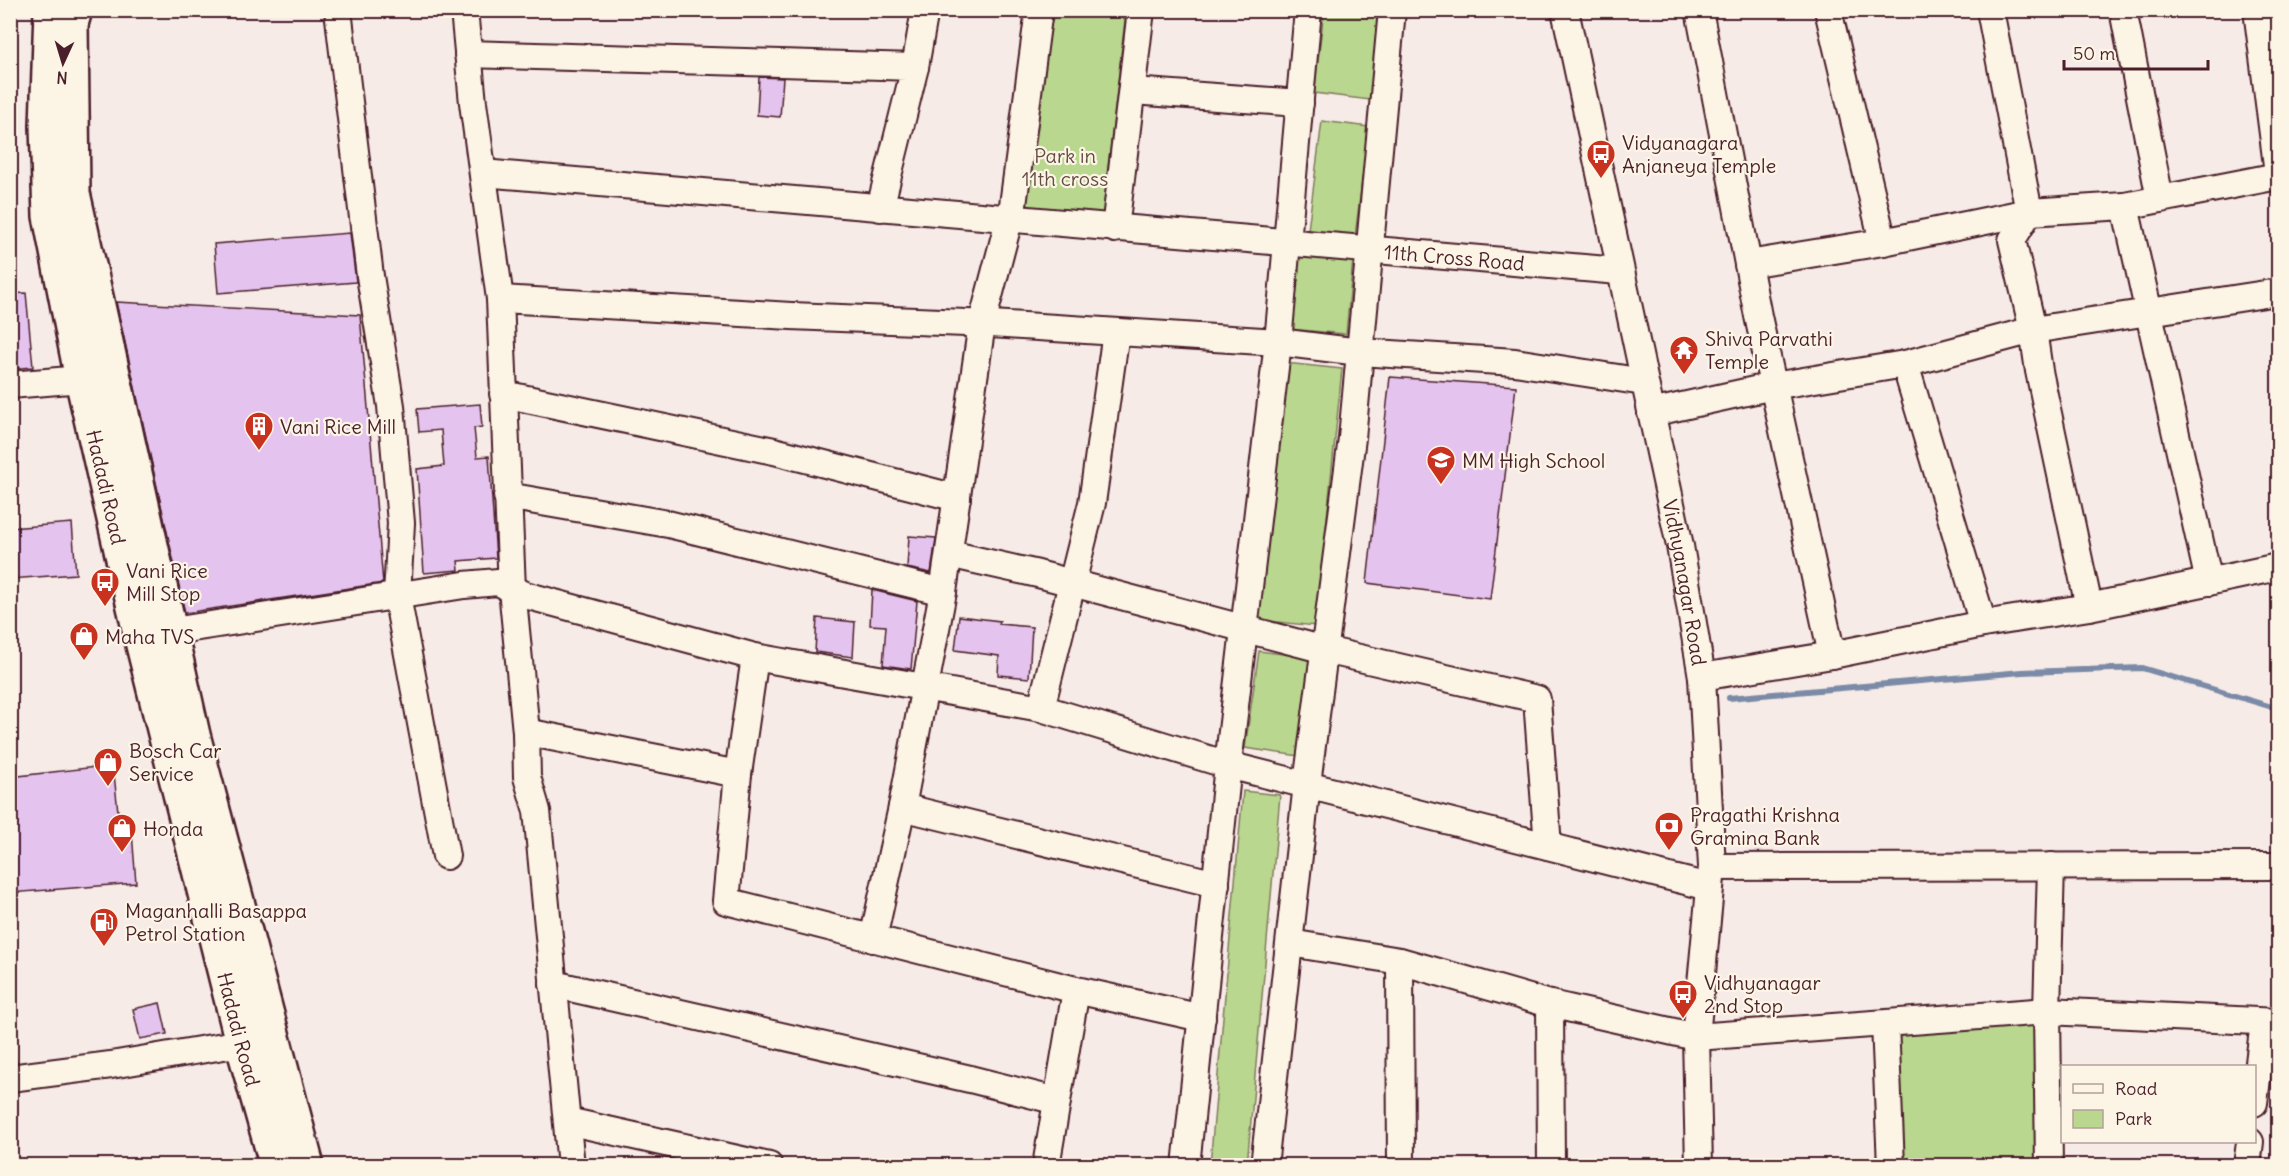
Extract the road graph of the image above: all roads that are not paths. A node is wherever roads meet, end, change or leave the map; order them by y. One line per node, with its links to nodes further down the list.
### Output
1 (51, 10): 44 (main road, Hadadi Road)
2 (75, 10): 62 (main road)
3 (338, 10): 58 (street)
4 (464, 10): 18 (street)
5 (925, 10): 19 (street)
6 (1039, 10): 28 (street)
7 (1141, 10): 20 (street)
8 (1308, 10): 21 (street)
9 (1392, 10): 32 (street)
10 (1698, 10): 33 (street)
11 (1828, 10): 30 (street)
12 (1990, 10): 27 (street)
13 (2123, 10): 24 (street)
14 (2257, 10): 23 (street)
15 (2263, 10): 17 (street)
16 (1567, 11): 34 (street, Vidhyanagar Road)
17 (2278, 12)
18 (468, 54): 19 (street); 22 (street)
19 (915, 67): 26 (street)
20 (1132, 91): 21 (street); 29 (street)
21 (1300, 103): 31 (street)
22 (483, 173): 26 (street, 11th Cross Road); 36 (street)
23 (2278, 174): 24 (street)
24 (2160, 199): 25 (street)
25 (2125, 206): 27 (street); 37 (street)
26 (880, 208): 28 (street, 11th Cross Road)
27 (2029, 212): 30 (street); 39 (street)
28 (1010, 219): 29 (street, 11th Cross Road); 38 (street)
29 (1115, 229): 31 (street, 11th Cross Road)
30 (1883, 242): 33 (street)
31 (1288, 244): 32 (street, 11th Cross Road); 41 (street)
32 (1369, 251): 34 (street, 11th Cross Road); 42 (street)
33 (1748, 264): 47 (street)
34 (1619, 271): 45 (street, Vidhyanagar Road)
35 (2278, 292): 37 (street)
36 (500, 299): 38 (street); 48 (street)
37 (2149, 311): 39 (street); 54 (street)
38 (982, 323): 40 (street); 51 (street)
39 (2033, 330): 43 (street); 59 (street)
40 (1116, 332): 41 (street); 55 (street)
41 (1278, 342): 42 (street); 61 (street)
42 (1360, 352): 45 (street); 63 (street)
43 (1905, 364): 47 (street); 60 (street)
44 (82, 379): 46 (street); 62 (main road, Hadadi Road)
45 (1644, 382): 49 (street, Vidhyanagar Road)
46 (10, 385)
47 (1773, 386): 49 (street); 64 (street)
48 (503, 394): 50 (street); 51 (street)
49 (1651, 413): 66 (street, Vidhyanagar Road)
50 (507, 496): 56 (street); 57 (street)
51 (957, 498): 52 (street)
52 (949, 554): 55 (street); 57 (street)
53 (2278, 567): 54 (street)
54 (2209, 582): 59 (street)
55 (1073, 583): 61 (street); 68 (street)
56 (512, 589): 58 (street); 65 (street); 69 (street)
57 (943, 592): 67 (street)
58 (397, 596): 62 (street); 75 (street)
59 (2089, 607): 60 (street)
60 (1983, 624): 64 (street)
61 (1244, 629): 63 (street); 70 (street)
62 (155, 633): 91 (main road, Hadadi Road)
63 (1325, 650): 72 (street); 74 (street)
64 (1832, 655): 66 (street)
65 (755, 657): 67 (street); 71 (street)
66 (1702, 677): 78 (street, Vidhyanagar Road)
67 (925, 687): 68 (street); 73 (street)
68 (1041, 708): 70 (street)
69 (526, 732): 71 (street); 83 (street)
70 (1228, 765): 72 (street); 79 (street)
71 (738, 774): 80 (street)
72 (1307, 784): 74 (street); 81 (street)
73 (902, 807): 79 (street); 80 (street)
74 (1548, 846): 78 (street)
75 (446, 856)
76 (2277, 862): 77 (street)
77 (2051, 866): 78 (street); 86 (street)
78 (1710, 877): 90 (street, Vidhyanagar Road)
79 (1216, 884): 87 (street)
80 (873, 939): 84 (street)
81 (1290, 943): 82 (street); 103 (street)
82 (1401, 961): 85 (street); 104 (street)
83 (553, 984): 94 (street); 95 (street)
84 (1076, 990): 87 (street); 94 (street)
85 (1550, 1004): 90 (street); 105 (street)
86 (2047, 1011): 88 (street); 89 (street); 108 (street)
87 (1202, 1018): 102 (street)
88 (2271, 1022): 93 (street)
89 (1885, 1024): 90 (street); 107 (street)
90 (1696, 1037): 106 (street, Vidhyanagar Road)
91 (257, 1040): 92 (street); 97 (main road, Hadadi Road); 98 (main road)
92 (10, 1078)
93 (2256, 1093)
94 (1057, 1101): 101 (street)
95 (567, 1121): 99 (street); 100 (street)
96 (2250, 1143): 109 (street)
97 (277, 1166)
98 (307, 1166)
99 (571, 1166)
100 (769, 1166)
101 (1047, 1166)
102 (1186, 1166)
103 (1264, 1166)
104 (1401, 1166)
105 (1551, 1166)
106 (1698, 1166)
107 (1891, 1166)
108 (2049, 1166)
109 (2247, 1166)

